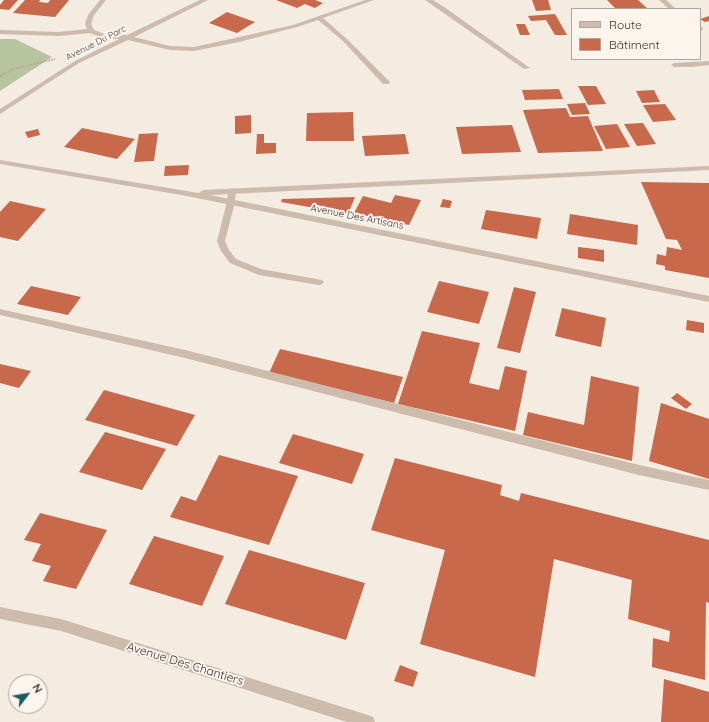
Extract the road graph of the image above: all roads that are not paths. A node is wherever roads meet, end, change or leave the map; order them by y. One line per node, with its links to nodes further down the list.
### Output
1 (103, 0): 8 (street)
2 (205, 0): 10 (street, Avenue Du Parc)
3 (371, 0): 7 (street)
4 (428, 0): 13 (street)
5 (662, 0): 6 (street)
6 (672, 8)
7 (320, 19): 10 (street); 14 (street)
8 (91, 31): 9 (street); 10 (street)
9 (0, 32)
10 (126, 37): 15 (street, Avenue Du Parc)
11 (709, 63): 12 (street)
12 (674, 65)
13 (526, 68)
14 (386, 82)
15 (0, 112)
16 (0, 162): 19 (street, Avenue Des Artisans)
17 (709, 168): 18 (street)
18 (232, 191): 19 (street); 20 (street)
19 (187, 193): 20 (street, Avenue Des Artisans)
20 (231, 202): 21 (street); 22 (street, Avenue Des Artisans)
21 (319, 282)
22 (709, 300)
23 (0, 312): 24 (street)
24 (709, 485)
25 (0, 613): 26 (street, Avenue Des Chantiers)
26 (368, 722)

